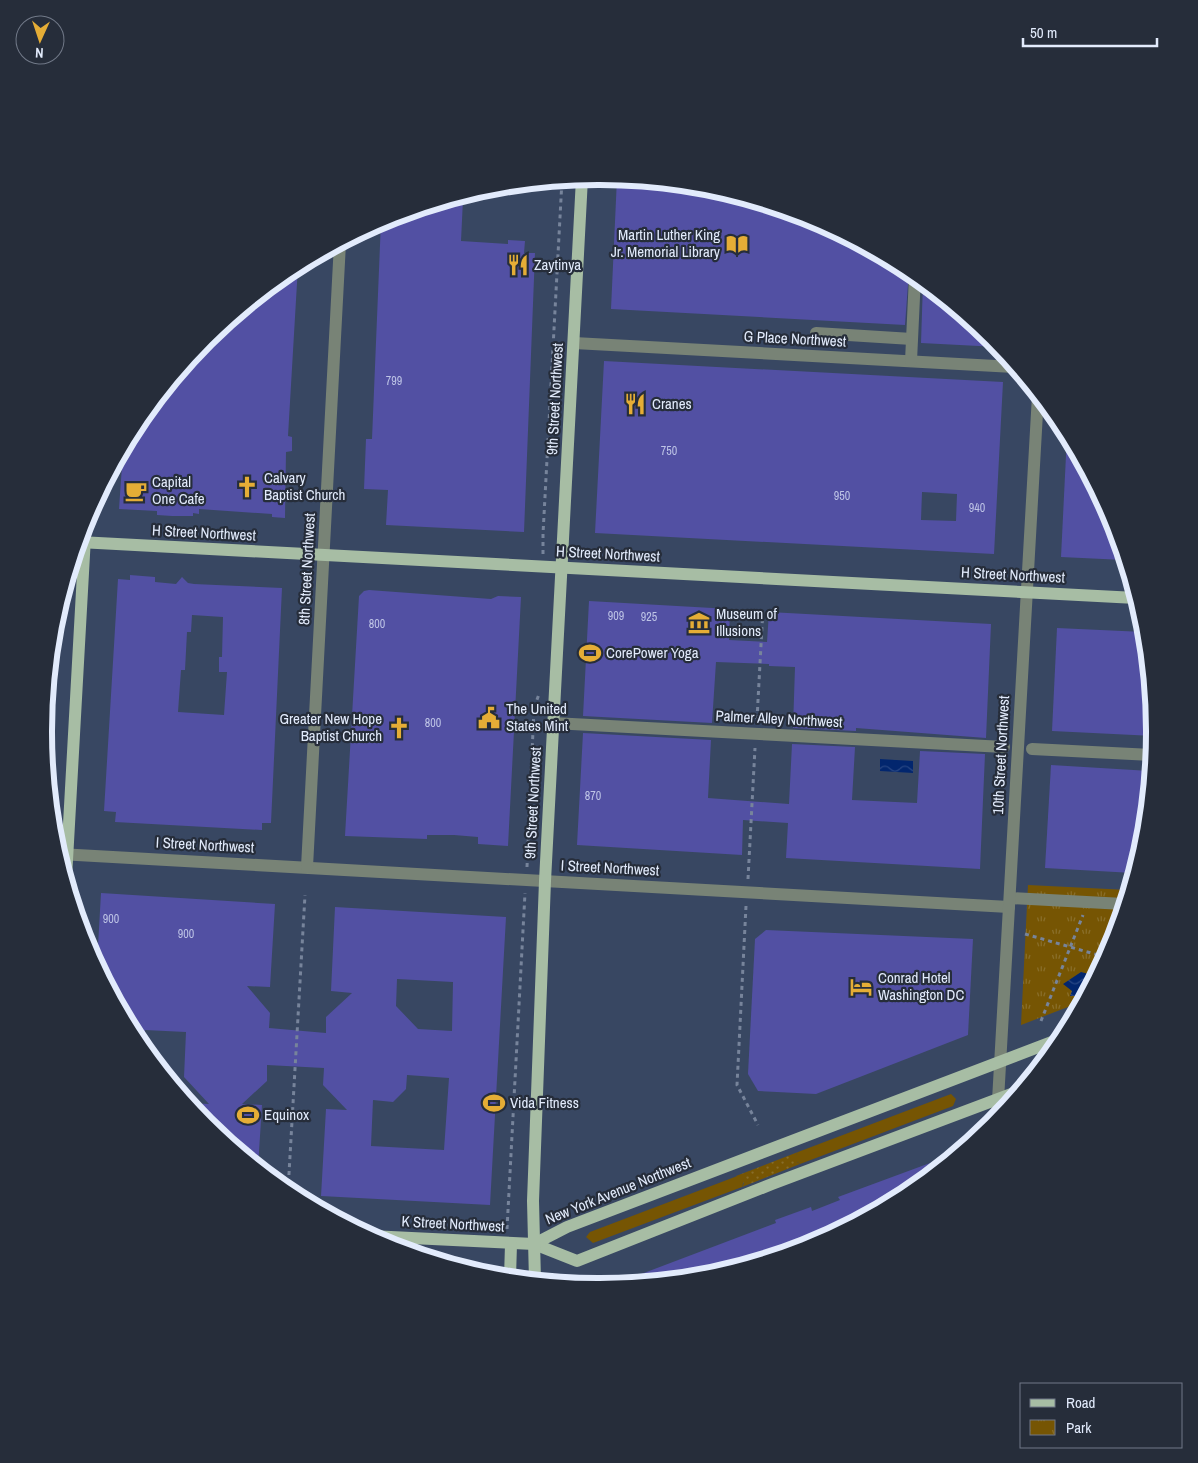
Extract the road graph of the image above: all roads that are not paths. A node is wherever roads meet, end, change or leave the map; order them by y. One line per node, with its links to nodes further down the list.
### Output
1 (582, 185): 6 (main road, 9th Street Northwest)
2 (340, 251): 11 (street, 8th Street Northwest)
3 (915, 285): 5 (street)
4 (816, 333): 5 (street)
5 (912, 338): 7 (street)
6 (574, 343): 7 (street, G Place Northwest); 13 (main road, 9th Street Northwest)
7 (911, 361): 8 (street, G Place Northwest)
8 (1006, 367)
9 (1037, 405): 14 (street, 10th Street Northwest)
10 (87, 542): 11 (main road, H Street Northwest)
11 (324, 556): 13 (main road, H Street Northwest); 22 (street, 8th Street Northwest)
12 (81, 559): 20 (main road)
13 (561, 568): 14 (main road, H Street Northwest); 16 (main road, 9th Street Northwest)
14 (1026, 592): 15 (main road, H Street Northwest); 24 (street, 10th Street Northwest)
15 (1129, 598)
16 (553, 723): 17 (street, Palmer Alley Northwest); 23 (main road, 9th Street Northwest)
17 (1004, 747)
18 (1032, 749): 19 (street)
19 (1145, 755)
20 (64, 841)
21 (67, 854): 22 (street, I Street Northwest)
22 (307, 868): 23 (street, I Street Northwest)
23 (545, 881): 24 (street, I Street Northwest); 33 (main road, 9th Street Northwest)
24 (1010, 902): 25 (street, I Street Northwest); 27 (street, 10th Street Northwest)
25 (1117, 904)
26 (1047, 1043): 27 (main road, New York Avenue Northwest)
27 (1000, 1060): 29 (street, 10th Street Northwest); 33 (main road, New York Avenue Northwest)
28 (1006, 1096): 29 (main road, New York Avenue Northwest)
29 (998, 1099): 30 (street, 10th Street Northwest); 33 (main road, New York Avenue Northwest)
30 (998, 1105)
31 (393, 1237): 32 (main road, K Street Northwest)
32 (511, 1244): 33 (main road, K Street Northwest); 34 (main road)
33 (534, 1244): 35 (main road, 9th Street Northwest)
34 (510, 1270)
35 (535, 1274)

